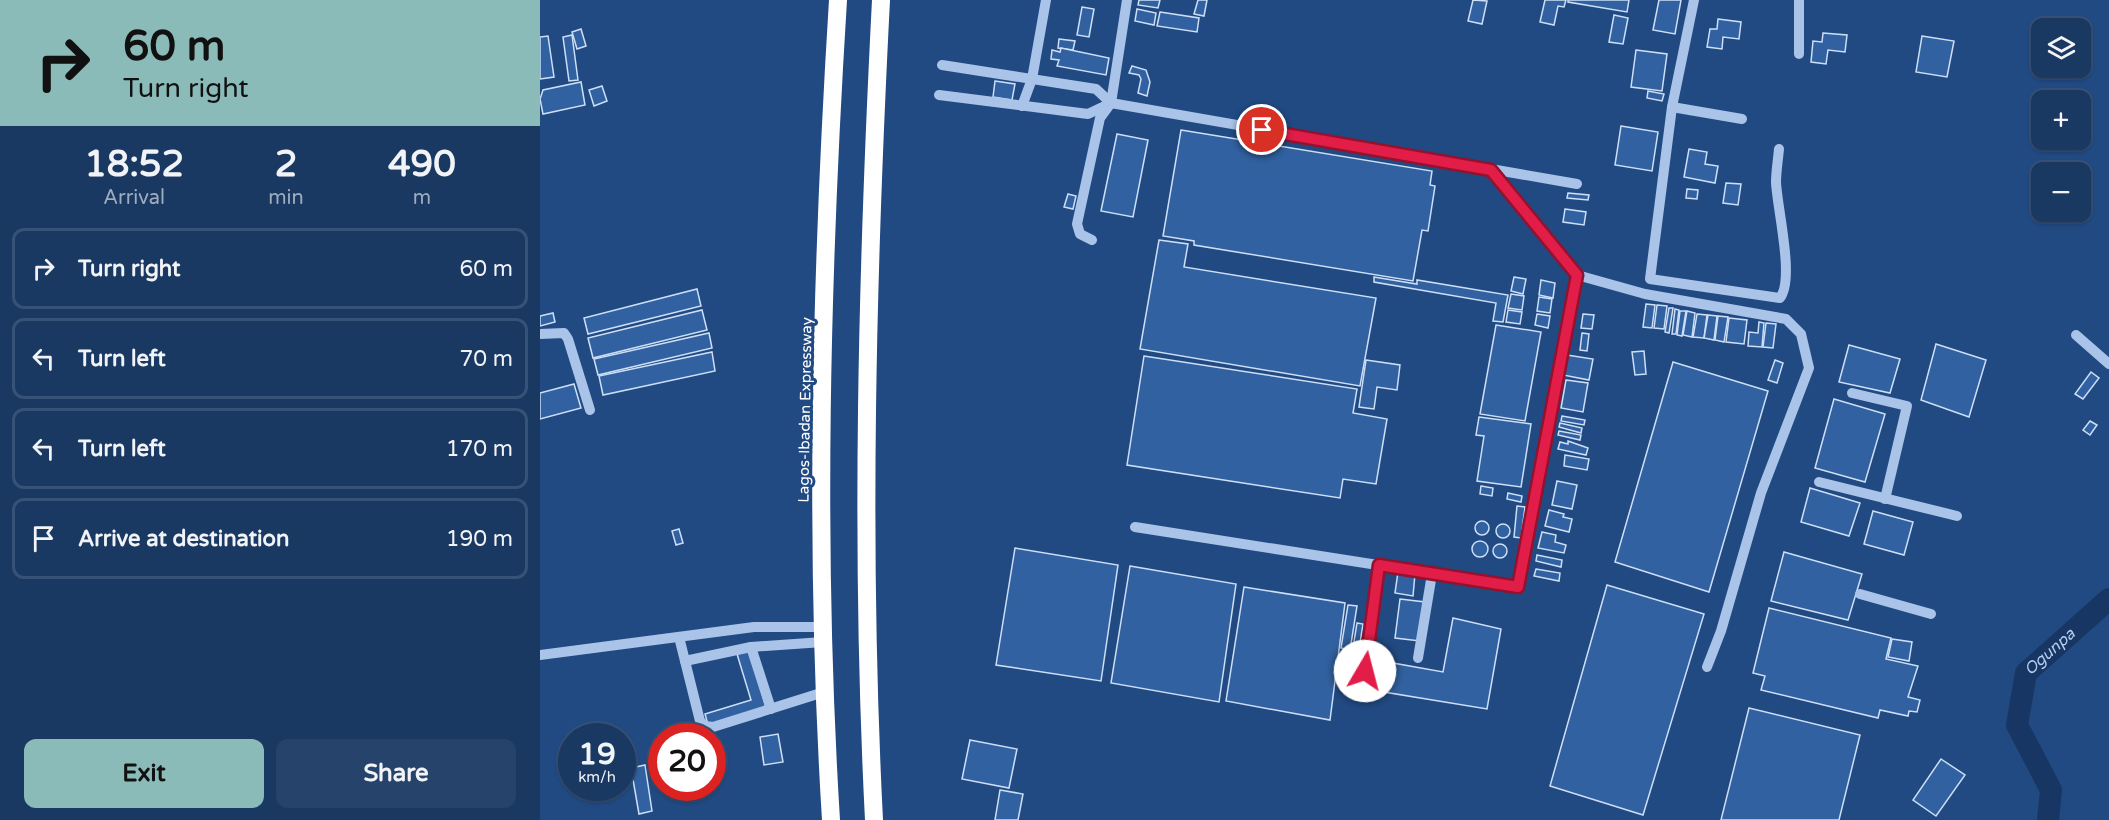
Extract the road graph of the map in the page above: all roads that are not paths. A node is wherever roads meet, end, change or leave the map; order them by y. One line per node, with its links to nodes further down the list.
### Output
1 (838, 0): 33 (highway, Lagos-Ibadan Expressway)
2 (881, 0): 44 (highway)
3 (1046, 0): 9 (lane)
4 (1127, 0): 11 (lane)
5 (1694, 0): 13 (lane)
6 (1799, 0): 7 (lane)
7 (1799, 54)
8 (942, 66): 9 (lane)
9 (1032, 79): 11 (lane); 12 (lane)
10 (939, 94): 12 (lane)
11 (1111, 103): 12 (lane); 16 (lane); 18 (lane)
12 (1022, 105)
13 (1672, 107): 14 (lane); 15 (lane)
14 (1742, 119)
15 (1779, 149)
16 (1491, 170): 17 (lane); 19 (lane)
17 (1577, 184)
18 (1092, 240)
19 (1577, 275): 30 (lane); 39 (lane)
20 (540, 334): 24 (lane)
21 (2076, 335): 22 (lane)
22 (2109, 364)
23 (1852, 393): 26 (lane)
24 (590, 410)
25 (1819, 482): 26 (lane)
26 (1885, 499): 27 (lane)
27 (1957, 516)
28 (1135, 528): 29 (lane)
29 (1379, 565): 30 (lane); 40 (lane)
30 (1432, 574): 37 (lane)
31 (1860, 594): 32 (lane)
32 (1931, 614)
33 (823, 635): 34 (lane); 35 (lane); 41 (highway, Lagos-Ibadan Expressway)
34 (679, 637): 36 (lane); 38 (lane)
35 (751, 647): 38 (lane); 42 (lane)
36 (540, 655)
37 (1418, 658)
38 (685, 662): 42 (lane)
39 (1707, 667)
40 (1365, 671)
41 (824, 692): 42 (lane); 43 (highway, Lagos-Ibadan Expressway)
42 (771, 709)
43 (831, 820)
44 (874, 820)

